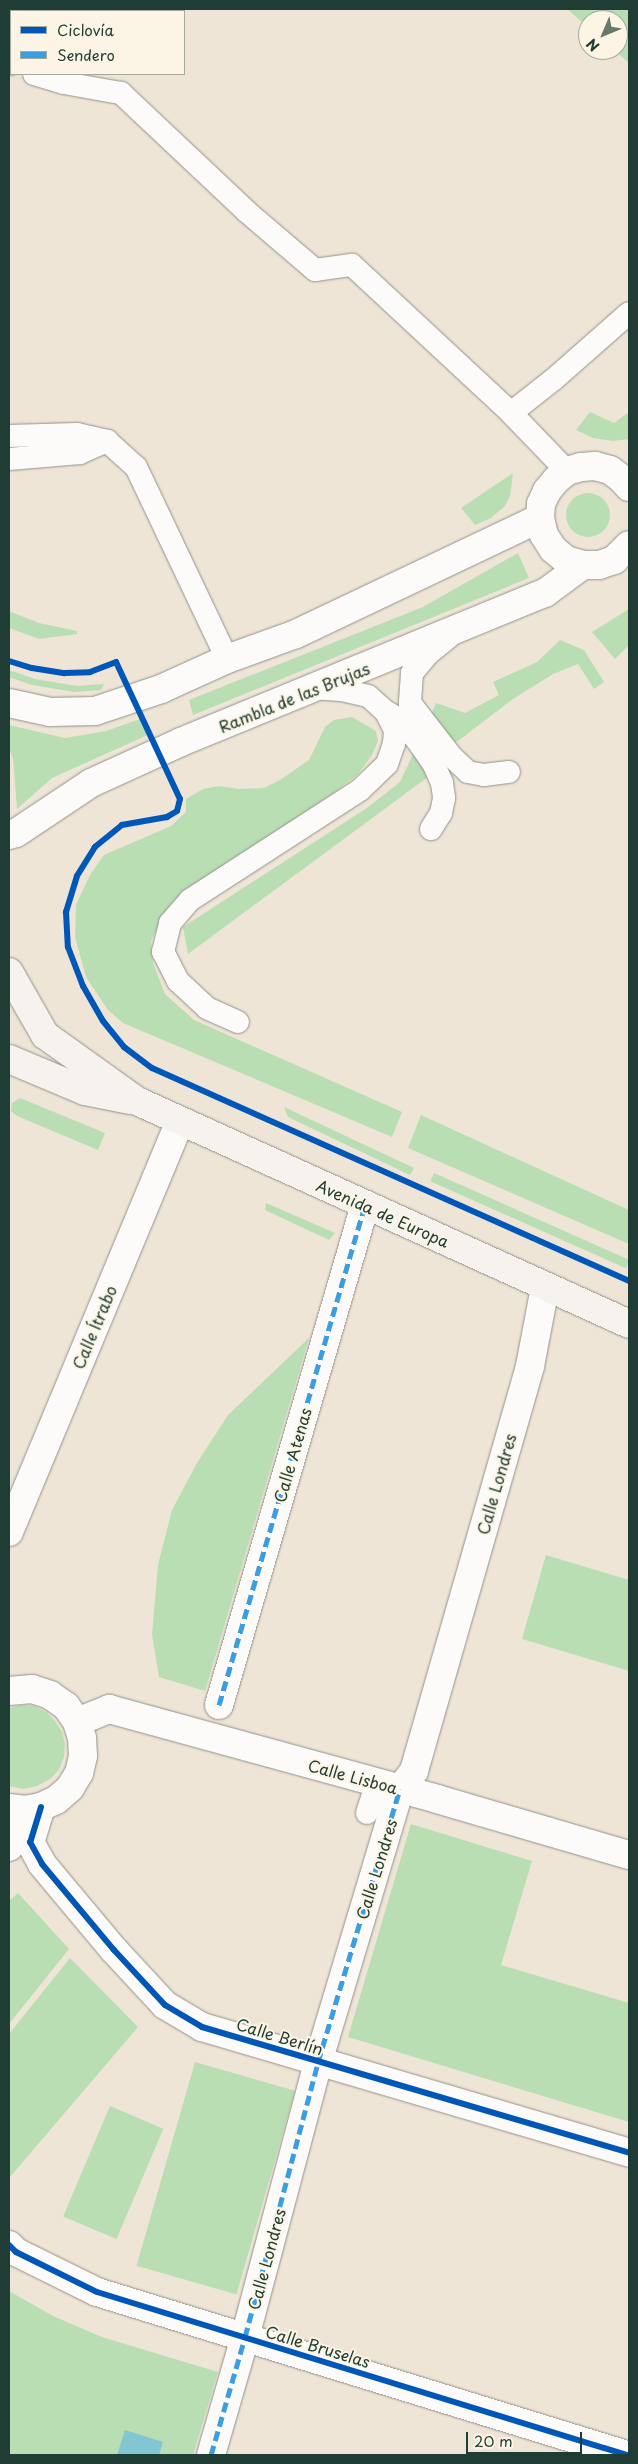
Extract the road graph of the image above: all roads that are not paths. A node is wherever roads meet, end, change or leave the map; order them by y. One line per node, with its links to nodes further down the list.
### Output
1 (37, 75): 3 (lane)
2 (629, 313): 3 (lane)
3 (511, 413): 7 (lane)
4 (9, 436): 5 (lane)
5 (107, 441): 6 (lane); 13 (lane)
6 (9, 459)
7 (567, 472): 8 (street); 9 (street)
8 (627, 479)
9 (540, 518): 11 (street); 13 (street)
10 (629, 545): 11 (street)
11 (583, 565): 12 (street, Rambla de las Brujas)
12 (455, 631): 14 (street, Rambla de las Brujas); 17 (lane)
13 (227, 659): 15 (street)
14 (315, 688): 16 (lane); 19 (street, Rambla de las Brujas)
15 (9, 703)
16 (386, 712): 18 (lane); 21 (lane)
17 (509, 772)
18 (431, 829)
19 (9, 835)
20 (9, 972): 23 (main road, Avenida de Europa)
21 (238, 1022)
22 (9, 1059): 23 (main road, Avenida de Europa)
23 (137, 1101): 24 (main road, Avenida de Europa)
24 (180, 1121): 25 (main road, Avenida de Europa); 28 (street, Calle Ítrabo)
25 (365, 1205): 26 (main road, Avenida de Europa); 30 (street, Calle Atenas)
26 (546, 1286): 27 (main road, Avenida de Europa); 32 (street, Calle Londres)
27 (629, 1324)
28 (9, 1532)
29 (17, 1687): 31 (street)
30 (219, 1705)
31 (77, 1722): 32 (street, Calle Lisboa); 34 (street)
32 (388, 1786): 35 (lane); 37 (street, Calle Lisboa); 38 (street, Calle Londres)
33 (10, 1808): 34 (street); 36 (street)
34 (41, 1808): 38 (street, Calle Berlín)
35 (367, 1813)
36 (9, 1847)
37 (629, 1855)
38 (318, 2062): 39 (street, Calle Berlín); 41 (street, Calle Londres)
39 (629, 2154)
40 (9, 2245): 41 (street, Calle Bruselas)
41 (245, 2337): 42 (street, Calle Londres); 43 (street, Calle Bruselas)
42 (211, 2455)
43 (627, 2455)

